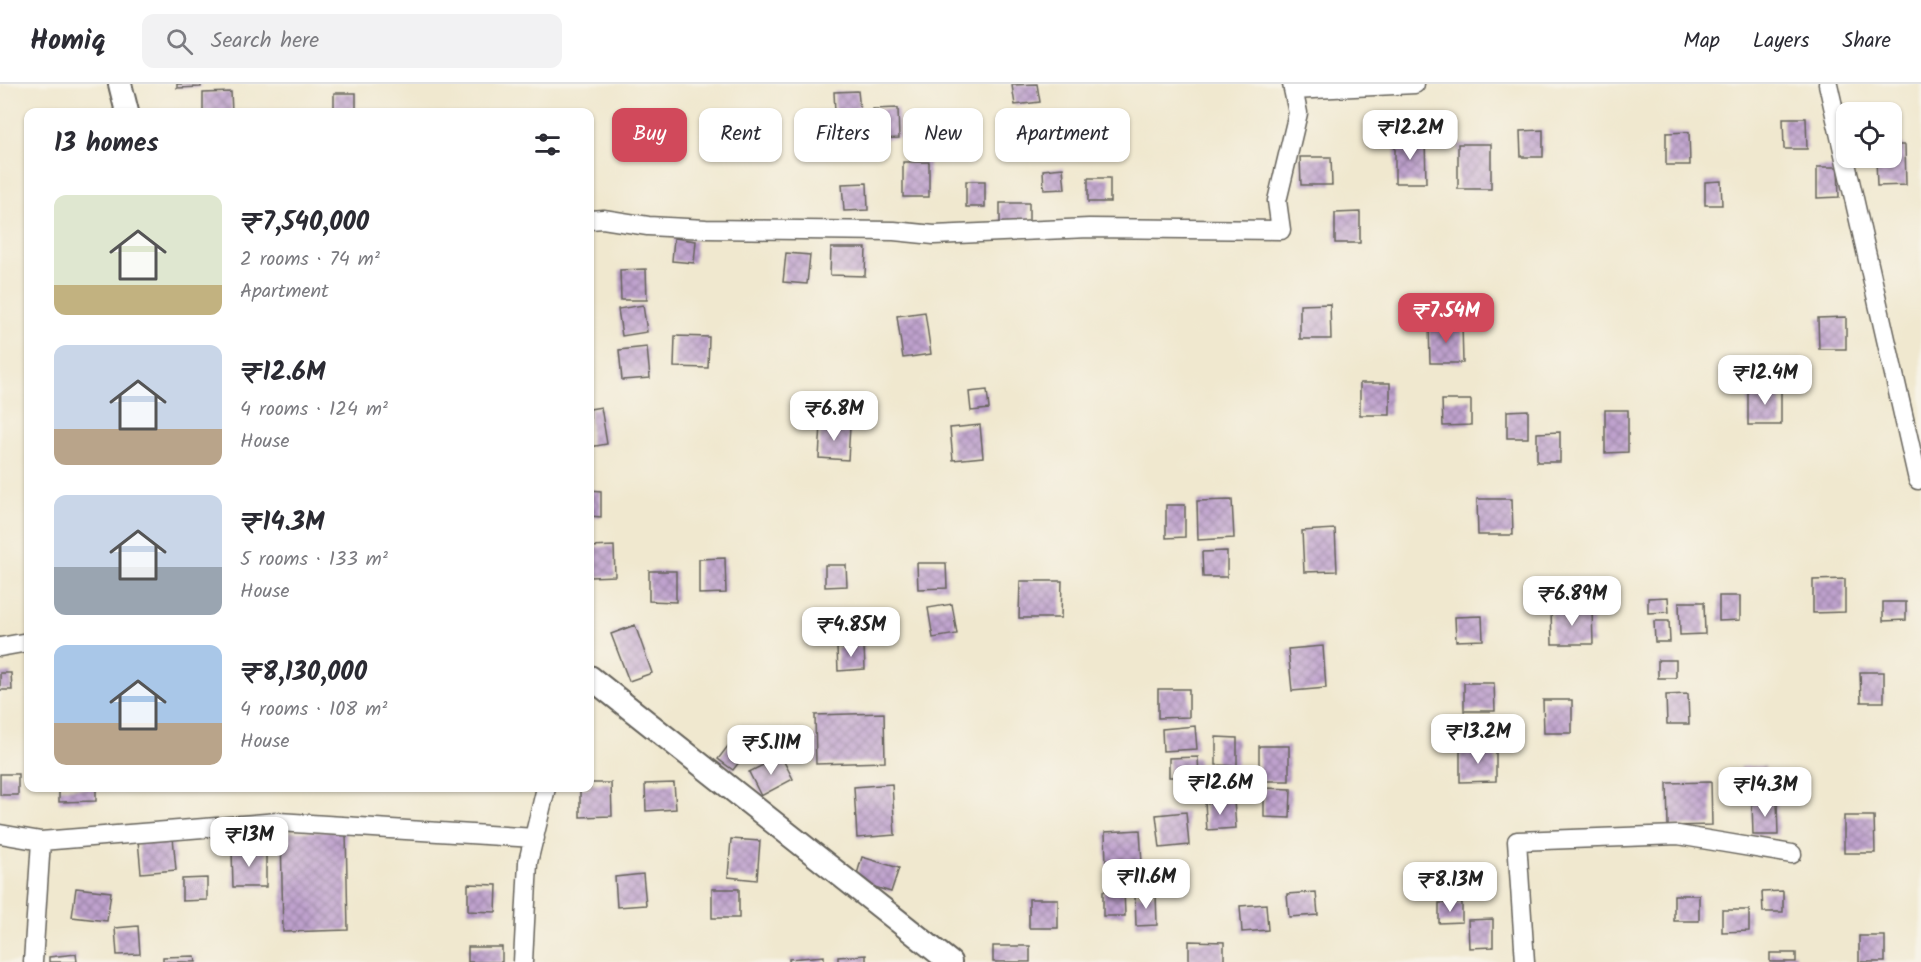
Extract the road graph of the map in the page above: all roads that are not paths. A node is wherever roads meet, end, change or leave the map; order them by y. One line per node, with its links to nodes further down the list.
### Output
1 (120, 84): 5 (main road)
2 (1415, 84): 4 (street)
3 (1828, 84): 7 (street)
4 (1292, 87): 6 (street)
5 (126, 108)
6 (594, 220)
7 (1918, 480)
8 (24, 643): 9 (street)
9 (0, 647)
10 (594, 680): 18 (main road)
11 (545, 792): 13 (street)
12 (0, 834): 14 (street)
13 (535, 838): 14 (street); 17 (street)
14 (41, 841): 16 (street)
15 (1792, 854): 19 (street)
16 (33, 962)
17 (523, 962)
18 (950, 962)
19 (1525, 962)

